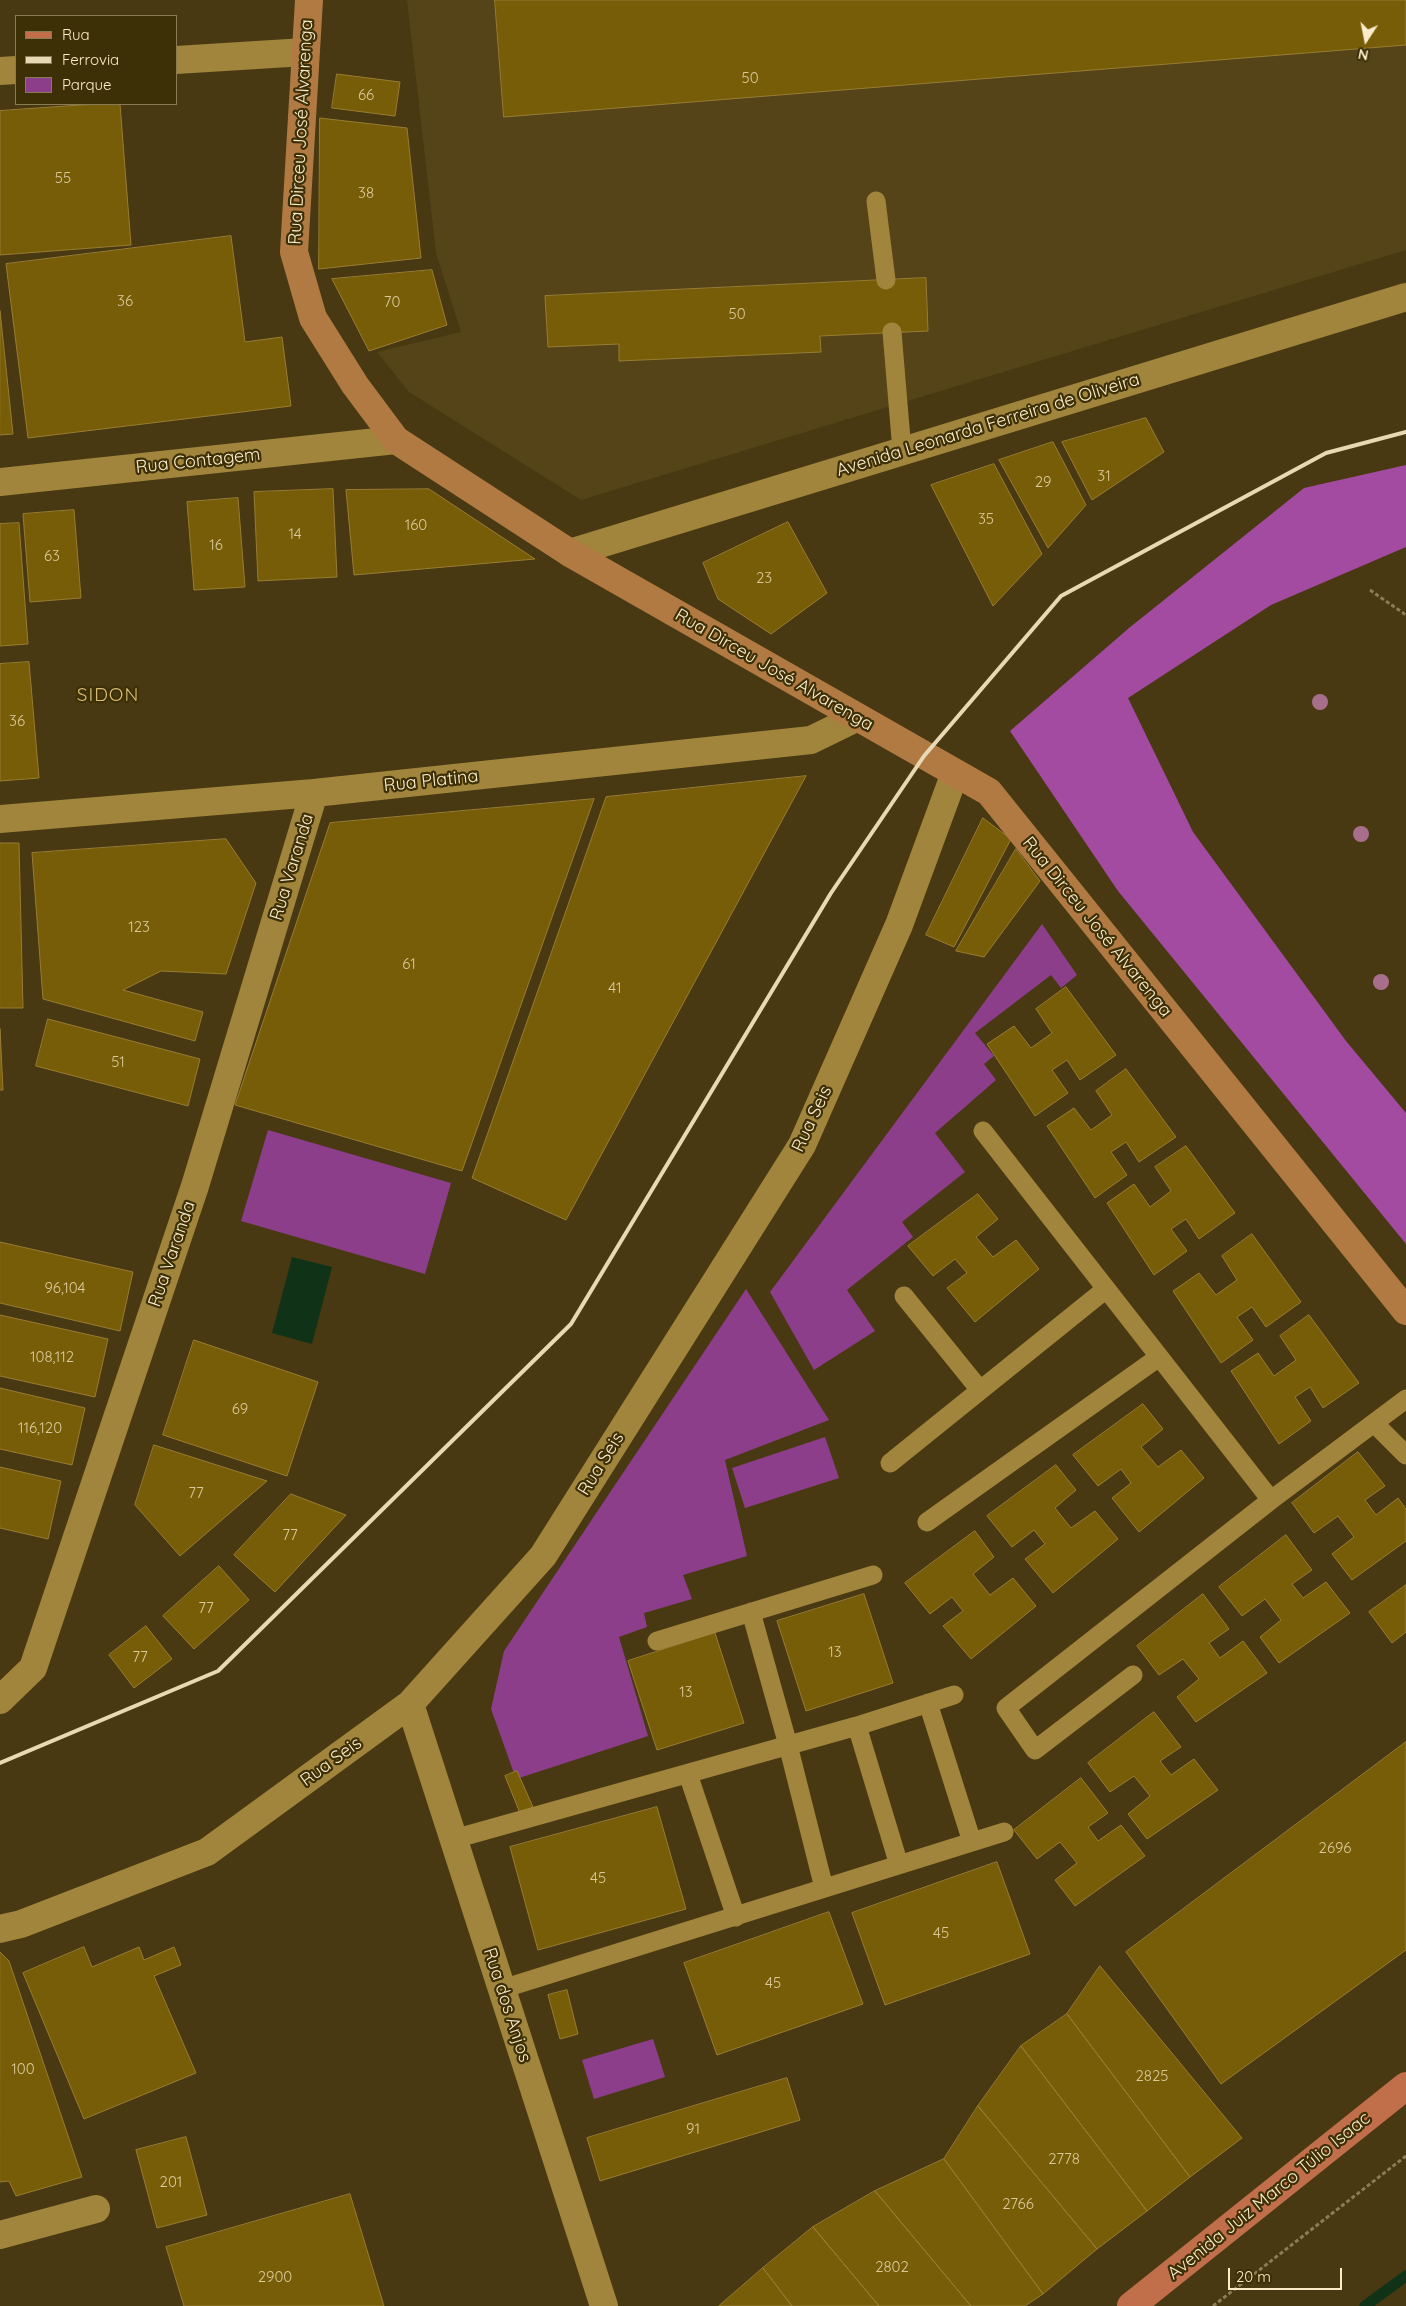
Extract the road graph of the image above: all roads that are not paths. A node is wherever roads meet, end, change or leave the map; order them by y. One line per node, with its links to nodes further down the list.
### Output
1 (309, 0): 2 (main road, Rua Dirceu José Alvarenga)
2 (305, 52): 3 (street); 10 (main road, Rua Dirceu José Alvarenga)
3 (178, 60)
4 (15, 70): 5 (street)
5 (0, 71)
6 (876, 201): 7 (lane)
7 (886, 280)
8 (1406, 297): 11 (street, Avenida Leonarda Ferreira de Oliveira)
9 (892, 332): 11 (lane)
10 (396, 440): 12 (street, Rua Contagem); 13 (main road, Rua Dirceu José Alvarenga)
11 (902, 451): 13 (street, Avenida Leonarda Ferreira de Oliveira)
12 (0, 482)
13 (570, 553): 14 (main road, Rua Dirceu José Alvarenga)
14 (856, 718): 15 (main road, Rua Dirceu José Alvarenga); 16 (street, Rua Platina)
15 (956, 773): 21 (main road, Rua Dirceu José Alvarenga); 37 (street, Rua Seis)
16 (314, 793): 17 (street, Rua Platina); 35 (street, Rua Varanda)
17 (0, 819)
18 (983, 1130): 19 (lane)
19 (1106, 1289): 22 (lane); 23 (lane)
20 (904, 1296): 23 (lane)
21 (1406, 1310)
22 (1159, 1357): 28 (lane); 29 (lane)
23 (980, 1390): 27 (lane)
24 (1406, 1399): 25 (lane)
25 (1374, 1423): 26 (lane); 28 (lane)
26 (1406, 1455)
27 (890, 1463)
28 (1271, 1500): 33 (lane)
29 (927, 1522)
30 (874, 1575): 31 (lane)
31 (751, 1612): 32 (lane); 39 (lane)
32 (657, 1641)
33 (1133, 1675)
34 (954, 1695): 36 (lane)
35 (0, 1700)
36 (928, 1703): 38 (lane); 43 (lane)
37 (410, 1704): 42 (street, Rua dos Anjos); 47 (street, Rua Seis)
38 (857, 1726): 39 (lane); 44 (lane)
39 (788, 1745): 40 (lane); 45 (lane)
40 (688, 1774): 42 (lane); 46 (lane)
41 (1004, 1832): 43 (lane)
42 (454, 1839): 48 (street, Rua dos Anjos)
43 (972, 1842): 44 (lane)
44 (899, 1865): 45 (lane)
45 (824, 1888): 46 (lane)
46 (736, 1917): 48 (lane)
47 (0, 1929)
48 (502, 1990): 52 (street, Rua dos Anjos)
49 (1406, 2086): 53 (main road, Avenida Juiz Marco Túlio Isaac)
50 (96, 2209): 51 (street)
51 (0, 2235)
52 (604, 2306)
53 (1131, 2306)

